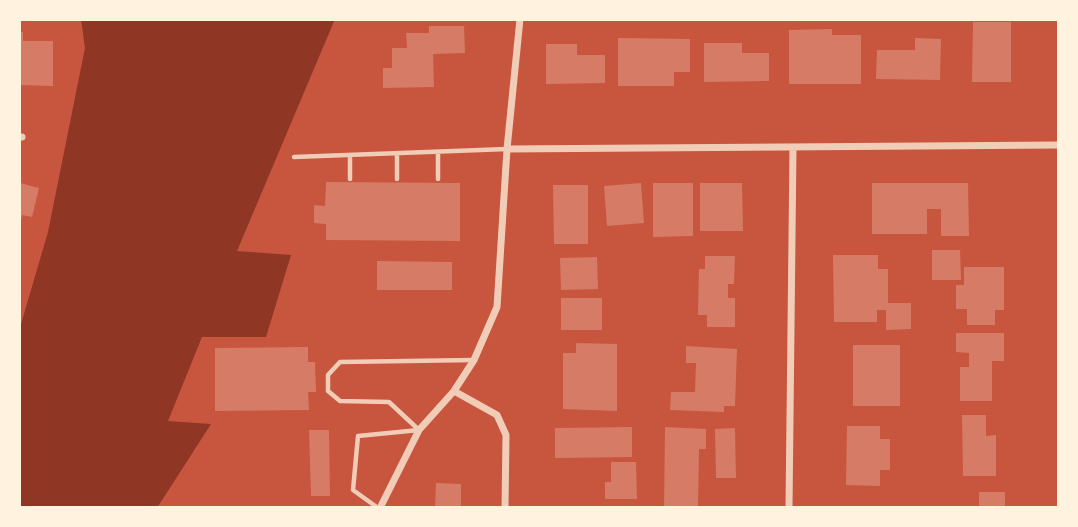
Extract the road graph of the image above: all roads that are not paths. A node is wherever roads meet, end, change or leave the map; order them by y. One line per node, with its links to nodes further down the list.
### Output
1 (520, 19): 4 (street)
2 (1059, 145): 3 (street)
3 (793, 147): 4 (street); 17 (street)
4 (507, 149): 5 (lane); 12 (street)
5 (438, 152): 6 (lane); 10 (lane)
6 (397, 153): 7 (lane); 11 (lane)
7 (350, 155): 8 (lane); 9 (lane)
8 (294, 157)
9 (350, 178)
10 (438, 178)
11 (397, 179)
12 (474, 360): 13 (street); 14 (lane)
13 (454, 391): 14 (street); 16 (street)
14 (419, 430): 15 (street); 15 (lane)
15 (379, 508)
16 (505, 508)
17 (789, 508)

